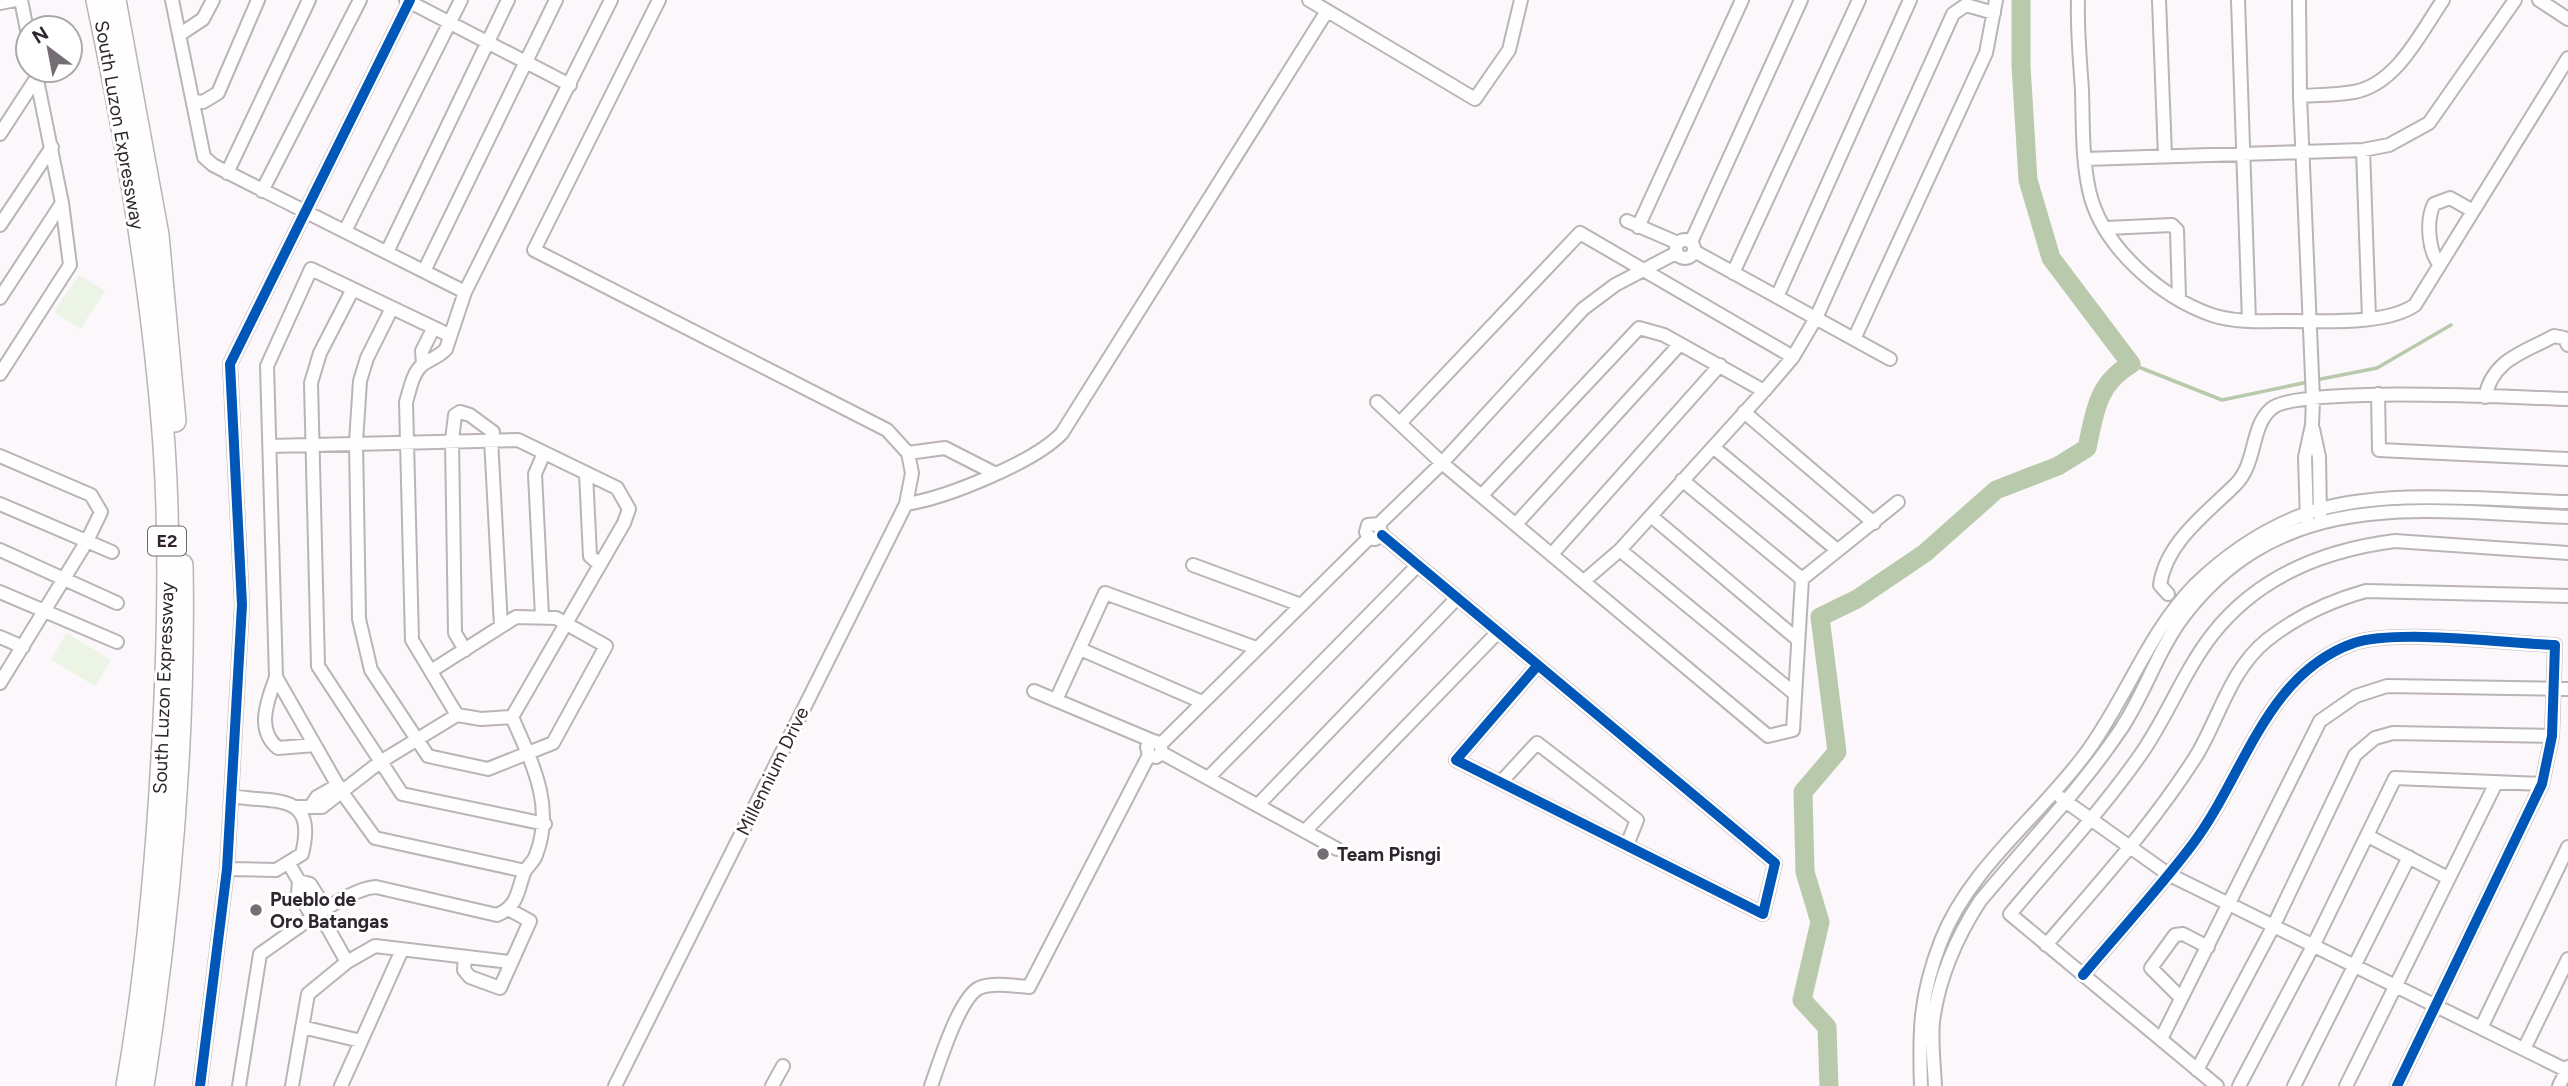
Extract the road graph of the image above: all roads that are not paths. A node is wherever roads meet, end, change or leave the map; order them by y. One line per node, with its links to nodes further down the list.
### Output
1 (15, 0): 28 (street)
2 (97, 0): 218 (highway, South Luzon Expressway / E2)
3 (115, 0): 219 (highway, South Luzon Expressway / E2)
4 (172, 0): 33 (street)
5 (213, 0): 33 (street)
6 (258, 0): 41 (street)
7 (309, 0): 49 (street)
8 (360, 0): 50 (street)
9 (408, 0): 32 (street); 52 (street)
10 (461, 0): 32 (street)
11 (508, 0): 34 (street)
12 (556, 0): 36 (street)
13 (611, 0): 39 (street)
14 (659, 0): 100 (street)
15 (1309, 0): 30 (street)
16 (1521, 0): 30 (street)
17 (1742, 0): 57 (street)
18 (1801, 0): 57 (street)
19 (1859, 0): 62 (street)
20 (1910, 0): 65 (street)
21 (2078, 0): 48 (street)
22 (2159, 0): 47 (street)
23 (2238, 0): 46 (street)
24 (2300, 0): 40 (street)
25 (2443, 0): 40 (street)
26 (2515, 0): 45 (street)
27 (2539, 0): 31 (street)
28 (0, 3)
29 (1995, 6): 69 (street); 75 (street)
30 (1327, 11): 107 (street)
31 (2568, 19)
32 (449, 24): 34 (street); 56 (street)
33 (178, 35): 41 (street)
34 (488, 42): 36 (street); 58 (street)
35 (2568, 58): 53 (street)
36 (526, 63): 39 (street); 61 (street)
37 (30, 84): 42 (street)
38 (38, 84): 43 (street)
39 (570, 85): 64 (street)
40 (2300, 96): 44 (street)
41 (194, 102): 49 (street)
42 (0, 134)
43 (52, 147): 51 (street); 54 (street)
44 (2302, 150): 45 (street); 46 (street); 72 (street)
45 (2363, 150): 70 (street)
46 (2245, 153): 47 (street); 71 (street)
47 (2165, 156): 48 (street)
48 (2085, 159): 55 (street)
49 (227, 173): 50 (street)
50 (262, 191): 52 (street)
51 (62, 203): 66 (street); 82 (street)
52 (305, 212): 56 (street); 175 (street)
53 (2473, 212): 59 (street); 59 (street)
54 (0, 225)
55 (2106, 228): 67 (street); 67 (street)
56 (345, 231): 58 (street)
57 (1685, 247): 60 (street); 62 (street)
58 (387, 252): 61 (street)
59 (2440, 265): 70 (street)
60 (1643, 270): 78 (street); 90 (street); 103 (street)
61 (424, 271): 64 (street)
62 (1733, 273): 65 (street)
63 (353, 289): 68 (street); 96 (street); 97 (street)
64 (465, 292): 74 (street)
65 (1777, 297): 69 (street)
66 (0, 298)
67 (2179, 298): 71 (street)
68 (392, 308): 73 (street); 94 (street)
69 (1816, 318): 75 (street); 78 (street)
70 (2369, 318): 72 (street)
71 (2249, 321): 72 (street)
72 (2310, 321): 86 (street)
73 (433, 329): 74 (street); 80 (street)
74 (449, 335): 80 (street)
75 (1854, 340): 79 (street)
76 (1679, 344): 81 (street); 109 (street); 119 (street)
77 (2568, 345): 85 (street)
78 (1793, 357): 83 (street)
79 (1890, 359)
80 (424, 364): 95 (street)
81 (1720, 365): 83 (street); 127 (street)
82 (0, 374)
83 (1764, 391): 89 (street)
84 (2378, 394): 85 (street); 86 (street); 102 (street)
85 (2485, 397): 87 (street)
86 (2313, 399): 91 (street); 135 (street)
87 (2568, 399)
88 (1377, 402): 90 (street)
89 (1744, 412): 98 (street); 118 (street)
90 (1400, 423): 103 (street)
91 (2312, 425): 104 (street); 105 (street)
92 (491, 439): 93 (street); 93 (street); 99 (street); 143 (street)
93 (452, 440): 95 (street); 151 (street)
94 (356, 442): 95 (street); 96 (street); 164 (street)
95 (405, 442): 153 (street)
96 (313, 444): 97 (street); 168 (street)
97 (270, 446): 154 (street)
98 (1713, 447): 108 (street); 124 (street)
99 (544, 453): 106 (street); 141 (street)
100 (908, 453): 107 (street); 113 (street, Millennium Drive)
101 (0, 456): 121 (street)
102 (2568, 459)
103 (1442, 463): 109 (street); 120 (street)
104 (2305, 470): 105 (street); 117 (street)
105 (2319, 470): 115 (street)
106 (586, 473): 128 (street); 128 (street)
107 (994, 473): 113 (street)
108 (1682, 480): 114 (street); 132 (street)
109 (1482, 495): 119 (street)
110 (1898, 502): 118 (street)
111 (2568, 502): 115 (street)
112 (0, 504): 121 (street)
113 (906, 505): 224 (street, Millennium Drive)
114 (1651, 516): 123 (street); 146 (street)
115 (2320, 516): 116 (street); 117 (street)
116 (2568, 517)
117 (2307, 520): 174 (street); 176 (street)
118 (1874, 523): 124 (street)
119 (1516, 524): 127 (street)
120 (1377, 532): 130 (street); 139 (street)
121 (87, 541): 125 (street); 131 (street)
122 (0, 550): 131 (street)
123 (1620, 550): 133 (street); 158 (street)
124 (1837, 550): 132 (street)
125 (112, 552)
126 (2568, 553): 179 (street)
127 (1552, 554): 133 (street)
128 (600, 565): 142 (street)
129 (1193, 565): 139 (street)
130 (1418, 565): 137 (street); 169 (street)
131 (64, 579): 138 (street); 140 (street)
132 (1802, 579): 146 (street)
133 (1584, 581): 158 (street)
134 (0, 592): 140 (street)
135 (2168, 594)
136 (2568, 596): 185 (street)
137 (1457, 598): 144 (street); 177 (street)
138 (117, 604)
139 (1301, 606): 149 (street)
140 (45, 611): 147 (street); 148 (street)
141 (541, 616): 142 (street); 143 (street)
142 (568, 623): 162 (street); 167 (street)
143 (501, 626): 151 (street)
144 (1498, 632): 152 (street); 181 (street)
145 (0, 637): 148 (street)
146 (1797, 639): 158 (street)
147 (117, 642)
148 (23, 647): 155 (street)
149 (1256, 648): 150 (street); 160 (street)
150 (1080, 649): 159 (street); 160 (street)
151 (465, 650): 153 (street)
152 (1538, 666): 170 (street); 183 (street)
153 (431, 671): 161 (street)
154 (276, 677): 165 (street); 165 (street)
155 (0, 683)
156 (2562, 689): 163 (street); 191 (street); 193 (street)
157 (1034, 691): 159 (street)
158 (1795, 694)
159 (1056, 700): 166 (street)
160 (1202, 702): 166 (street)
161 (457, 715): 162 (street); 164 (street)
162 (512, 717): 167 (street)
163 (2552, 736): 172 (street); 196 (street)
164 (417, 739): 167 (street); 168 (street)
165 (315, 745): 173 (street)
166 (1156, 748): 169 (street); 226 (street)
167 (528, 754): 180 (street)
168 (380, 762): 173 (street); 180 (street)
169 (1208, 778): 177 (street)
170 (1501, 782): 183 (street); 183 (street)
171 (2496, 783): 172 (street); 182 (street); 192 (street)
172 (2542, 784): 209 (street)
173 (340, 788): 178 (street); 190 (street)
174 (2054, 793): 176 (street); 227 (street)
175 (232, 796): 178 (street); 189 (street)
176 (2066, 801): 179 (street); 228 (street)
177 (1258, 805): 181 (street)
178 (297, 807): 188 (street)
179 (2090, 820): 185 (street); 197 (street)
180 (545, 824): 190 (street)
181 (1305, 831): 186 (street)
182 (2368, 836): 187 (street); 198 (street)
183 (1627, 845)
184 (2568, 847): 211 (street)
185 (2129, 848): 191 (street); 197 (street)
186 (1337, 849)
187 (2409, 856): 192 (street); 205 (street)
188 (289, 864): 189 (street); 195 (street)
189 (227, 869): 220 (street)
190 (525, 871): 194 (street)
191 (2168, 874): 193 (street); 206 (street)
192 (2448, 878): 207 (street)
193 (2229, 905): 196 (street); 199 (street)
194 (510, 910): 195 (street); 204 (street)
195 (320, 914): 203 (street); 221 (street)
196 (2273, 927): 198 (street); 217 (street)
197 (2046, 945): 206 (street)
198 (2313, 946): 205 (street); 230 (street)
199 (2207, 947): 208 (street); 208 (street)
200 (402, 950): 201 (street); 203 (street); 213 (street)
201 (465, 957): 204 (street); 204 (street)
202 (2568, 959): 214 (street)
203 (347, 962): 210 (street)
204 (510, 962)
205 (2353, 966): 207 (street); 231 (street)
206 (2083, 975): 212 (street)
207 (2395, 986): 209 (street); 232 (street)
208 (2181, 998): 212 (street)
209 (2437, 1007): 211 (street); 233 (street)
210 (302, 1027): 213 (street); 222 (street)
211 (2481, 1028): 214 (street)
212 (2161, 1039): 217 (street)
213 (361, 1041): 223 (street)
214 (2524, 1049): 216 (street)
215 (783, 1066): 225 (street)
216 (2567, 1069): 234 (street)
217 (2197, 1070): 229 (street)
218 (127, 1086)
219 (143, 1086)
220 (200, 1086)
221 (239, 1086)
222 (292, 1086)
223 (341, 1086)
224 (615, 1086)
225 (772, 1086)
226 (931, 1086)
227 (1921, 1086)
228 (1935, 1086)
229 (2217, 1086)
230 (2239, 1086)
231 (2294, 1086)
232 (2346, 1086)
233 (2397, 1086)
234 (2558, 1086)

